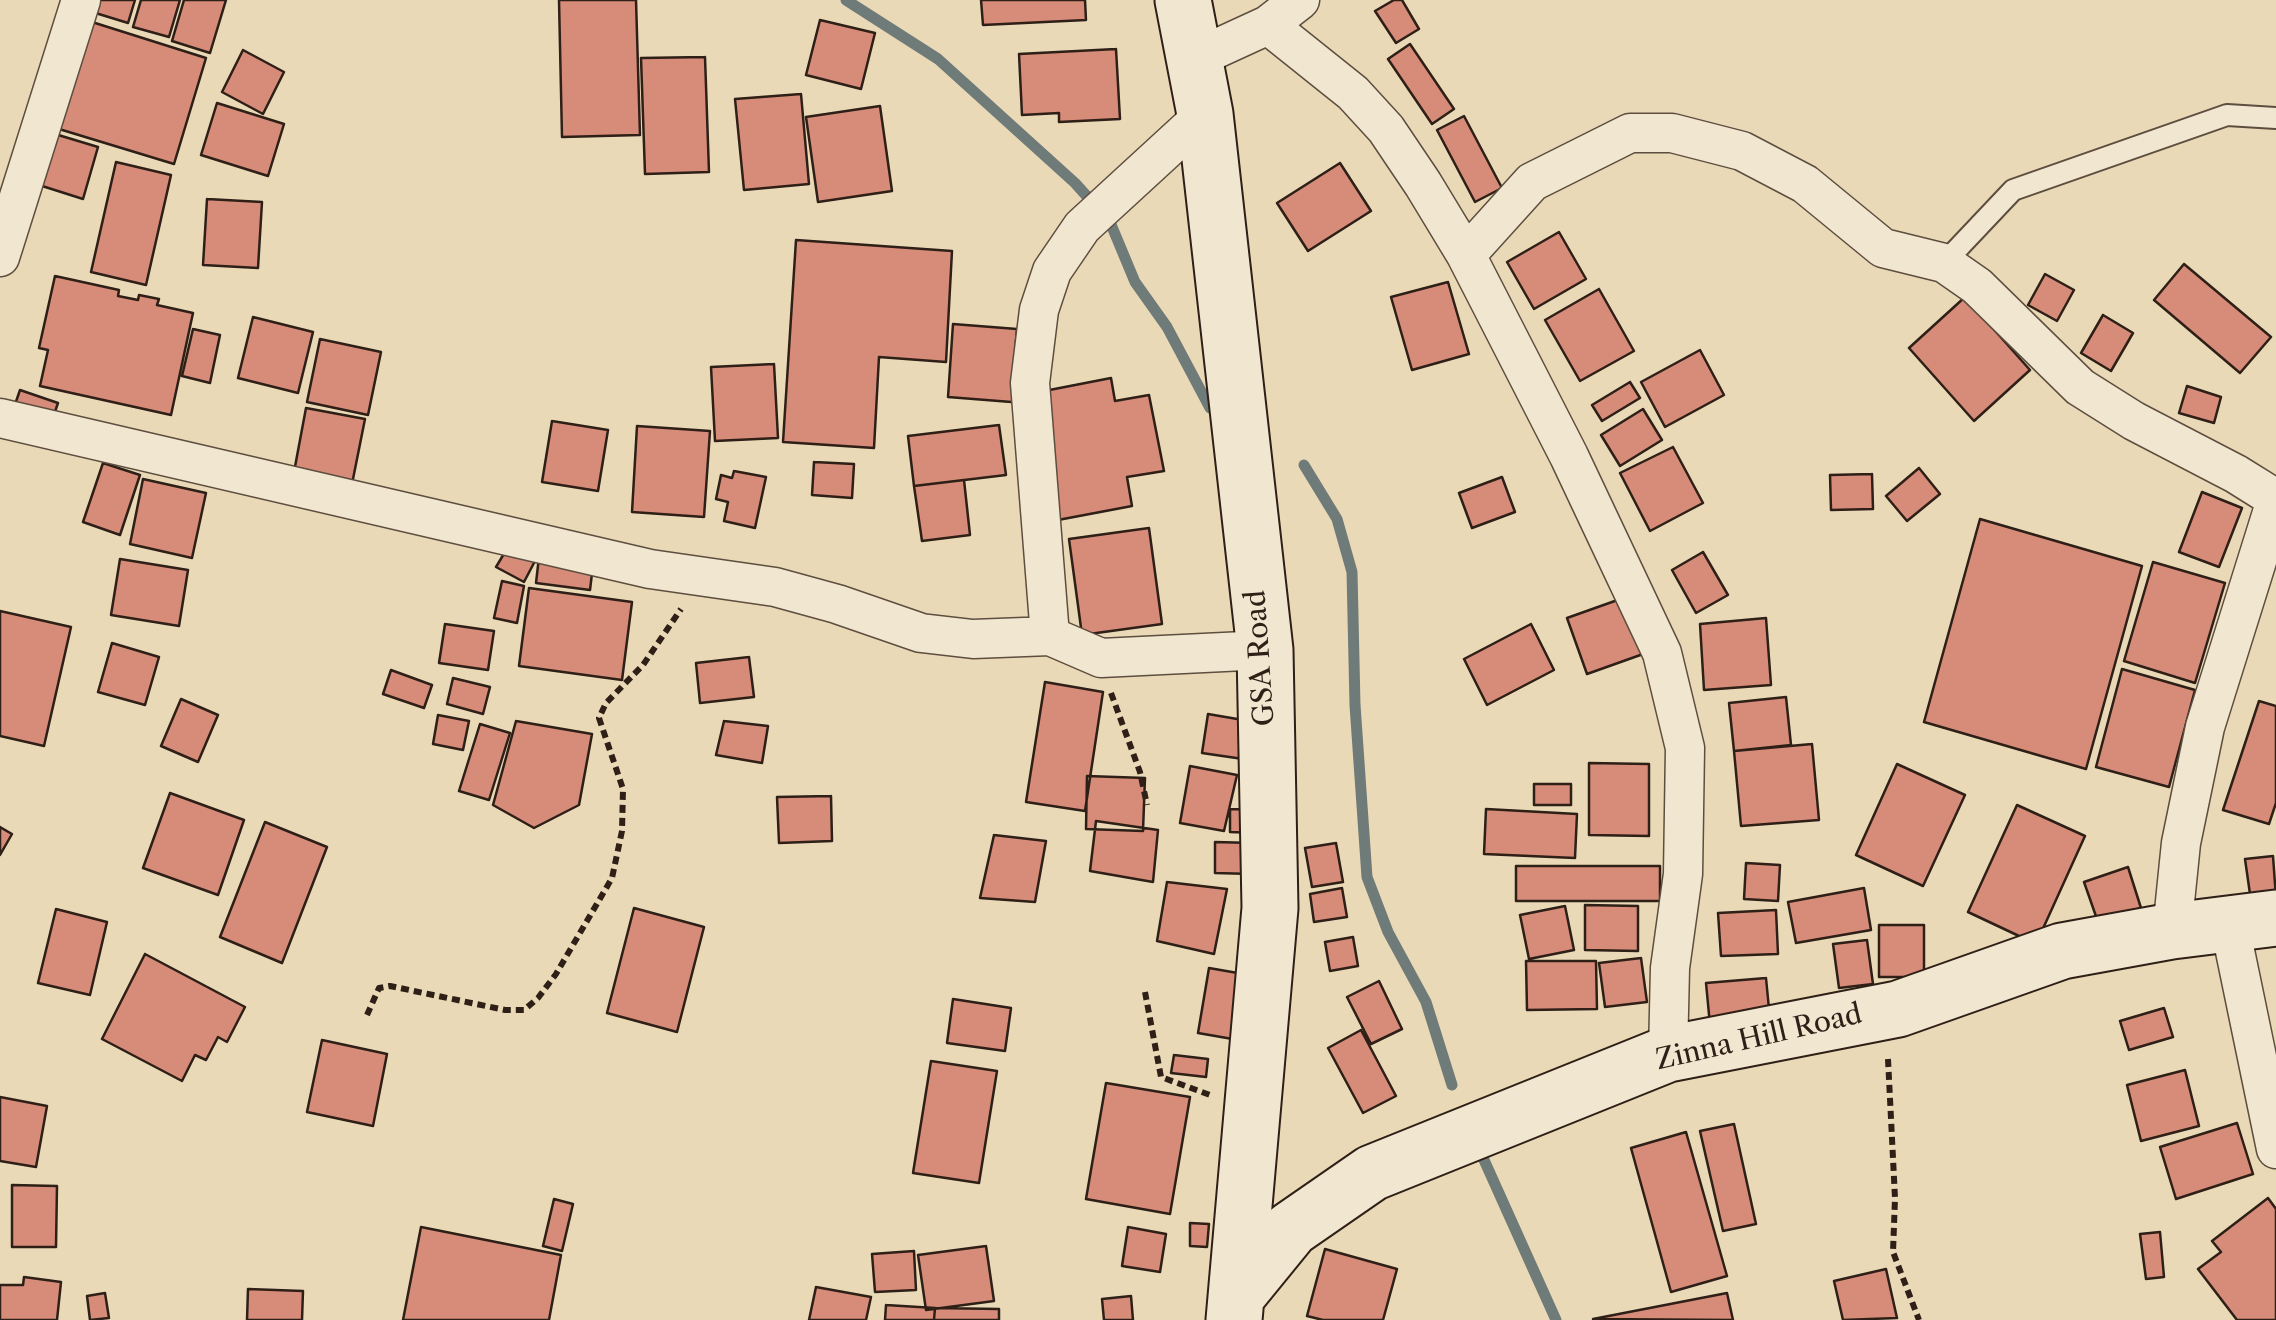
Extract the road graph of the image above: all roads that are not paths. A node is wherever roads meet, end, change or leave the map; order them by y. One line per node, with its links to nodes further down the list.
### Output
1 (81, 0): 9 (street)
2 (1183, 0): 5 (street, GSA Road)
3 (1300, 0): 4 (street)
4 (1268, 25): 5 (street); 8 (street)
5 (1194, 59): 6 (street, GSA Road)
6 (1205, 114): 13 (street); 14 (street, GSA Road)
7 (2276, 118): 10 (lane)
8 (1466, 255): 10 (street); 17 (street)
9 (0, 258)
10 (1944, 263): 12 (street)
11 (0, 418): 13 (street)
12 (2276, 499): 16 (street)
13 (1050, 636): 14 (street)
14 (1265, 650): 19 (street, GSA Road)
15 (2253, 920): 16 (street, Zinna Hill Road); 18 (street)
16 (2172, 931): 17 (street, Zinna Hill Road)
17 (1668, 1054): 19 (street, Zinna Hill Road)
18 (2276, 1149)
19 (1236, 1307)

